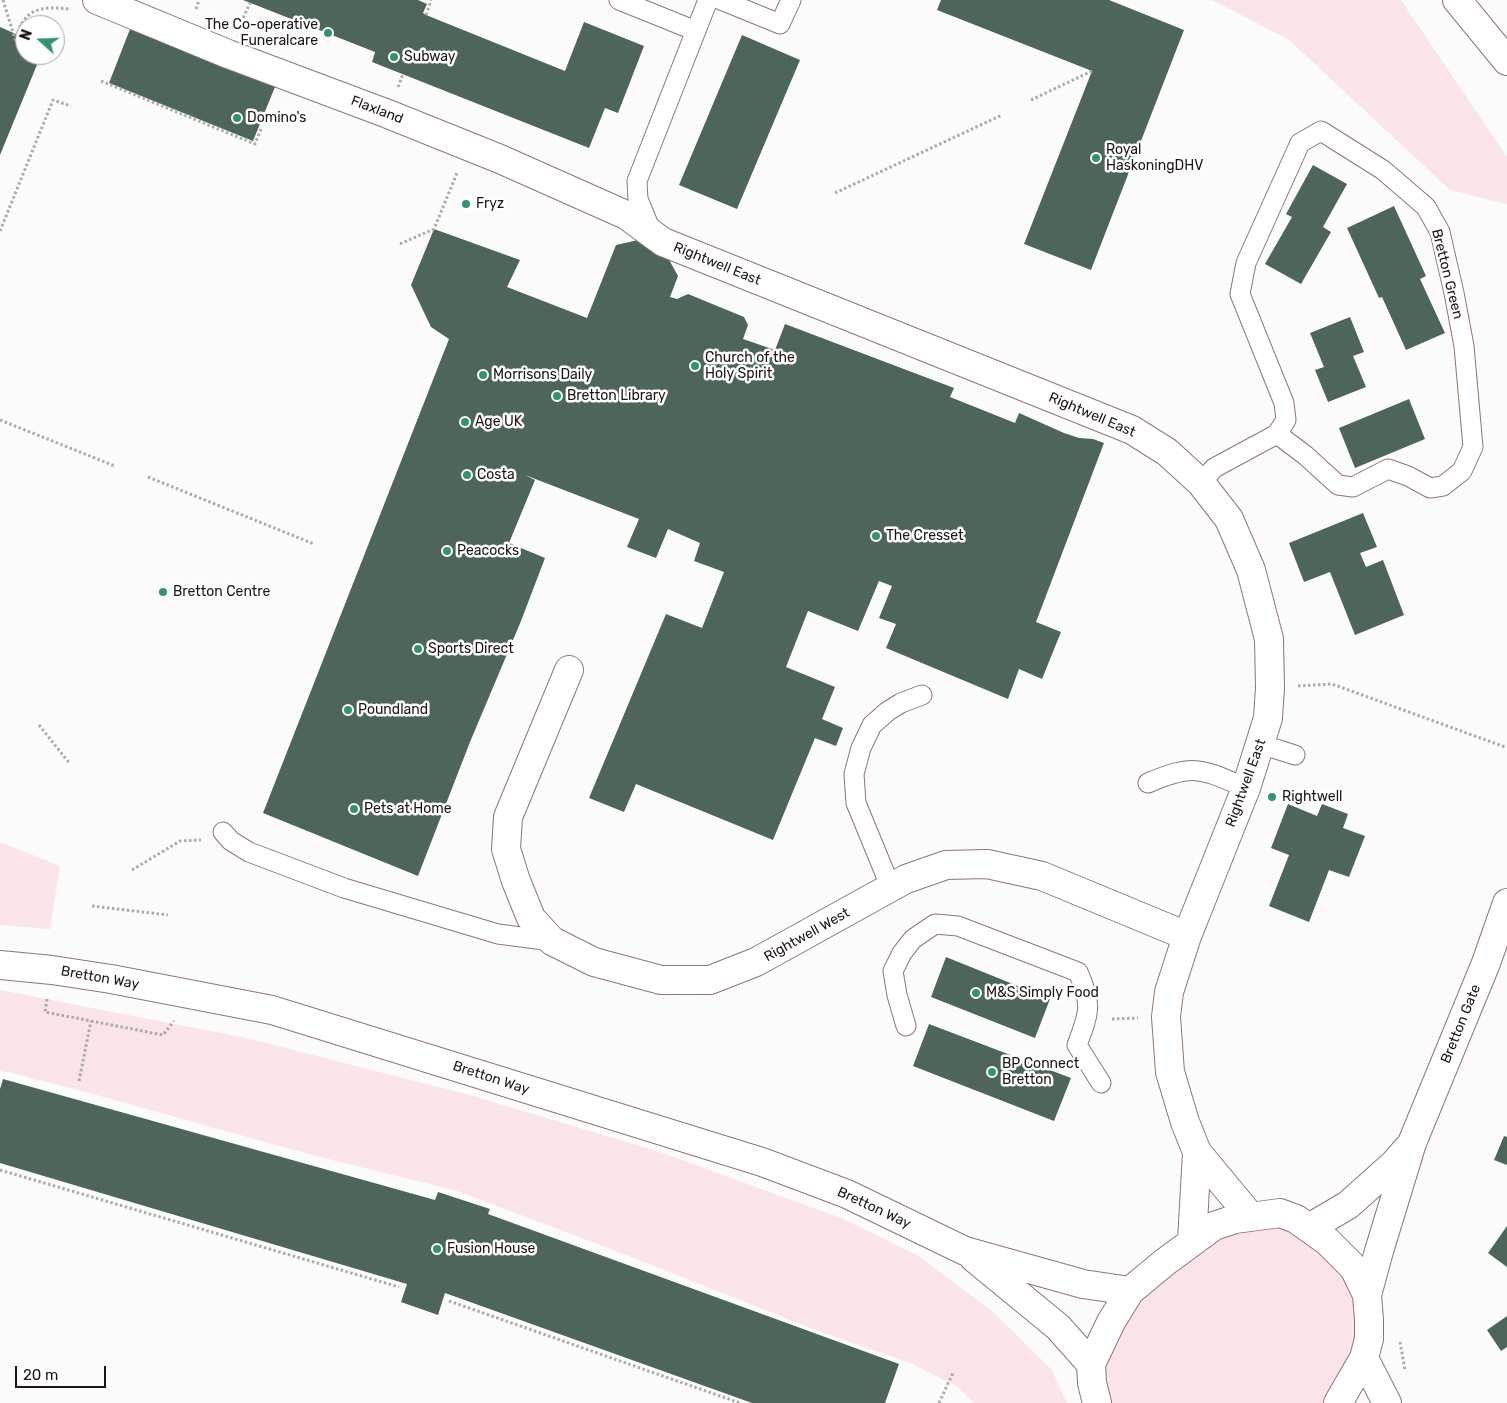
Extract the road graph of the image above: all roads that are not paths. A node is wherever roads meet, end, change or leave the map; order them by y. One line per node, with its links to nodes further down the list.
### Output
1 (97, 0): 9 (main road, Flaxland)
2 (619, 0): 7 (lane)
3 (708, 0): 7 (lane)
4 (721, 0): 5 (lane)
5 (791, 0)
6 (1456, 0): 8 (main road)
7 (696, 30): 9 (lane)
8 (1507, 61)
9 (652, 233): 11 (main road, Rightwell East)
10 (1277, 434): 10 (lane, Bretton Green); 11 (lane)
11 (1201, 483): 14 (main road, Rightwell East)
12 (569, 670): 22 (main road, Rightwell West)
13 (922, 695): 19 (lane)
14 (1260, 744): 15 (lane); 17 (main road, Rightwell East)
15 (1295, 755)
16 (1148, 784): 17 (lane)
17 (1246, 788): 21 (main road, Rightwell East)
18 (215, 836): 22 (lane)
19 (891, 888): 21 (main road, Rightwell West); 22 (main road, Rightwell West)
20 (1507, 903): 26 (main road, Bretton Gate)
21 (1187, 936): 27 (main road, Rightwell East)
22 (552, 941)
23 (0, 965): 31 (main road, Bretton Way)
24 (906, 1026): 25 (lane)
25 (1101, 1083)
26 (1412, 1143): 29 (main road, Bretton Gate); 33 (main road, Bretton Gate)
27 (1197, 1152): 28 (main road, Rightwell East); 30 (main road, Rightwell East)
28 (1250, 1216): 29 (main road); 30 (main road)
29 (1308, 1228): 33 (main road)
30 (1192, 1241): 32 (main road)
31 (965, 1251): 32 (main road, Bretton Way); 35 (main road, Bretton Way)
32 (1130, 1292): 35 (main road)
33 (1367, 1295): 34 (main road)
34 (1364, 1358): 37 (main road); 38 (main road)
35 (1091, 1364): 36 (main road)
36 (1097, 1403)
37 (1338, 1403)
38 (1387, 1403)

